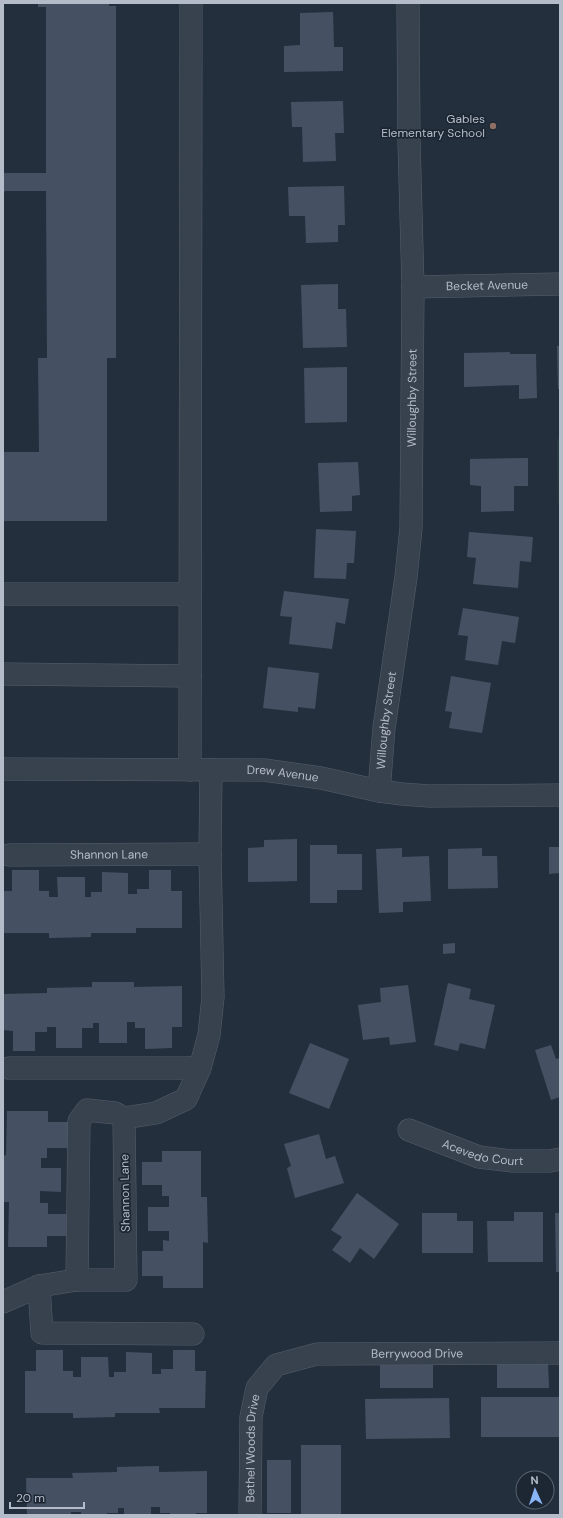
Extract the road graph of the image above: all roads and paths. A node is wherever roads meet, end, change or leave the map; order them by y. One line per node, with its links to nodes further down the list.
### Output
1 (191, 3): 6 (street)
2 (408, 3): 4 (street, Willoughby Street)
3 (560, 284): 4 (street, Becket Avenue)
4 (413, 287): 12 (street, Willoughby Street)
5 (3, 594): 6 (street)
6 (190, 594): 8 (street)
7 (3, 674): 8 (street)
8 (190, 676): 10 (street)
9 (3, 768): 10 (street, Drew Avenue)
10 (190, 770): 11 (street, Drew Avenue)
11 (211, 770): 12 (street, Drew Avenue); 14 (street)
12 (379, 791): 13 (street, Drew Avenue)
13 (560, 795)
14 (210, 854): 15 (street, Shannon Lane); 17 (street)
15 (9, 855)
16 (9, 1068): 17 (street)
17 (200, 1068): 18 (street)
18 (124, 1118): 21 (street, Shannon Lane); 21 (street)
19 (409, 1130): 20 (street, Acevedo Court)
20 (560, 1159)
21 (77, 1280): 22 (street, Shannon Lane)
22 (40, 1286): 23 (street, Shannon Lane); 24 (street)
23 (3, 1302)
24 (193, 1334)
25 (560, 1353): 26 (street, Berrywood Drive)
26 (276, 1365): 27 (street, Bethel Woods Drive)
27 (250, 1515)

